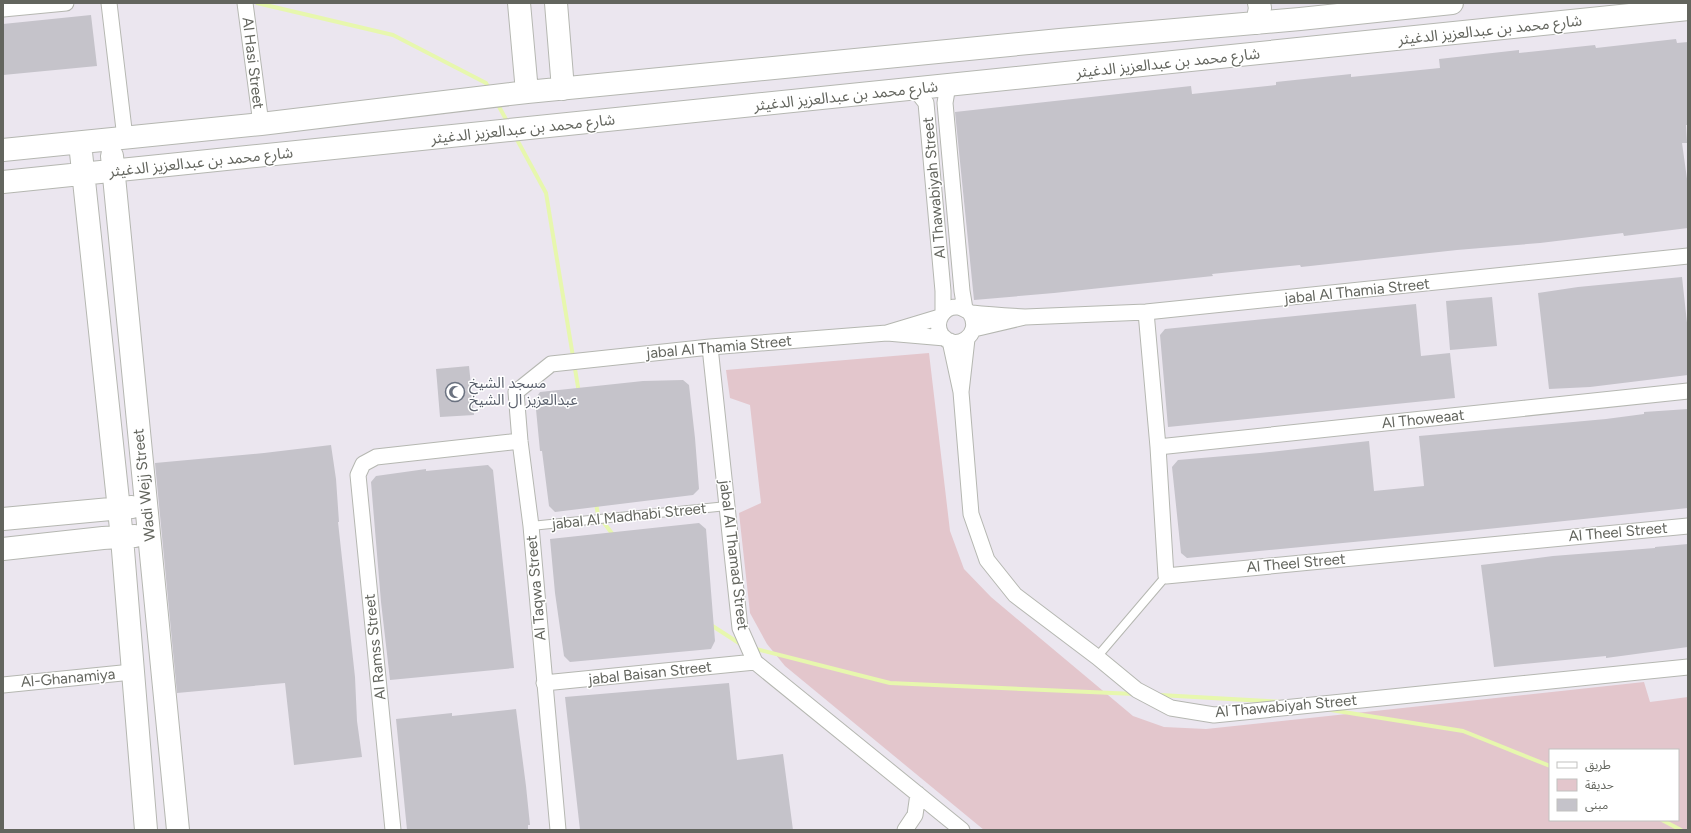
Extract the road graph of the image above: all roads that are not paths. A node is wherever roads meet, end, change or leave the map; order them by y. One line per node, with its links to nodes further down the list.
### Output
1 (66, 3): 7 (street)
2 (109, 3): 20 (street)
3 (245, 3): 19 (street, Al Hasi Street)
4 (519, 3): 18 (street)
5 (556, 3): 16 (street)
6 (1452, 3): 8 (street, شارع محمد بن عبدالعزيز الدغيثر)
7 (3, 9)
8 (1394, 9): 10 (street, شارع محمد بن عبدالعزيز الدغيثر); 12 (street)
9 (1688, 9): 12 (street, شارع محمد بن عبدالعزيز الدغيثر)
10 (1295, 11): 11 (street, شارع محمد بن عبدالعزيز الدغيثر)
11 (1258, 13): 13 (street, شارع محمد بن عبدالعزيز الدغيثر)
12 (1396, 39): 14 (street, شارع محمد بن عبدالعزيز الدغيثر)
13 (1060, 40): 14 (street); 16 (street, شارع محمد بن عبدالعزيز الدغيثر)
14 (1064, 74): 15 (street, شارع محمد بن عبدالعزيز الدغيثر)
15 (948, 86): 17 (street, شارع محمد بن عبدالعزيز الدغيثر); 27 (street, Al Thawabiyah Street)
16 (563, 89): 18 (street, شارع محمد بن عبدالعزيز الدغيثر)
17 (915, 89): 23 (street, شارع محمد بن عبدالعزيز الدغيثر); 29 (street, Al Thawabiyah Street)
18 (527, 92): 19 (street, شارع محمد بن عبدالعزيز الدغيثر)
19 (261, 124): 20 (street, شارع محمد بن عبدالعزيز الدغيثر)
20 (117, 139): 21 (street, شارع محمد بن عبدالعزيز الدغيثر); 23 (street, Wadi Wejj Street)
21 (80, 143): 22 (street, شارع محمد بن عبدالعزيز الدغيثر); 24 (street, Wadi Wejj Street)
22 (3, 150)
23 (114, 170): 24 (street, شارع محمد بن عبدالعزيز الدغيثر); 40 (street, Wadi Wejj Street)
24 (82, 174): 25 (street, شارع محمد بن عبدالعزيز الدغيثر); 42 (street, Wadi Wejj Street)
25 (3, 182)
26 (1688, 256): 28 (street, jabal Al Thamia Street)
27 (967, 311): 29 (street); 30 (street); 32 (street)
28 (1146, 312): 30 (street, jabal Al Thamia Street); 39 (street)
29 (941, 315): 31 (street); 33 (street)
30 (1025, 317): 32 (street)
31 (887, 333): 33 (street); 34 (street, jabal Al Thamia Street)
32 (970, 334): 33 (street); 37 (street)
33 (948, 340): 37 (street)
34 (710, 348): 35 (street, jabal Al Thamia Street); 41 (street, jabal Al Thamad Street)
35 (551, 364): 38 (street, Al Taqwa Street)
36 (1688, 391): 39 (street, Al Thoweaat)
37 (960, 392): 50 (street, Al Thawabiyah Street)
38 (520, 441): 44 (street, Al Taqwa Street); 59 (street, Al Ramss Street)
39 (1158, 447): 49 (street)
40 (146, 506): 42 (street); 46 (street, Wadi Wejj Street)
41 (727, 506): 44 (lane, jabal Al Madhabi Street); 51 (street, jabal Al Thamad Street)
42 (118, 509): 43 (street); 47 (street, Wadi Wejj Street)
43 (3, 519)
44 (531, 526): 54 (street, Al Taqwa Street)
45 (1688, 526): 49 (street, Al Theel Street)
46 (148, 534): 47 (street); 58 (street, Wadi Wejj Street)
47 (122, 538): 48 (street); 53 (street, Wadi Wejj Street)
48 (3, 549)
49 (1166, 576): 50 (lane)
50 (1097, 657): 52 (street, Al Thawabiyah Street)
51 (755, 662): 54 (street, jabal Baisan Street); 56 (street, jabal Al Thamad Street)
52 (1688, 667)
53 (132, 672): 55 (street, Al-Ghanamiya); 57 (street, Wadi Wejj Street)
54 (544, 683): 60 (street, Al Taqwa Street)
55 (3, 685)
56 (918, 794): 61 (street); 62 (street, jabal Al Thamad Street)
57 (146, 830)
58 (178, 830)
59 (393, 830)
60 (558, 830)
61 (905, 830)
62 (962, 830)

